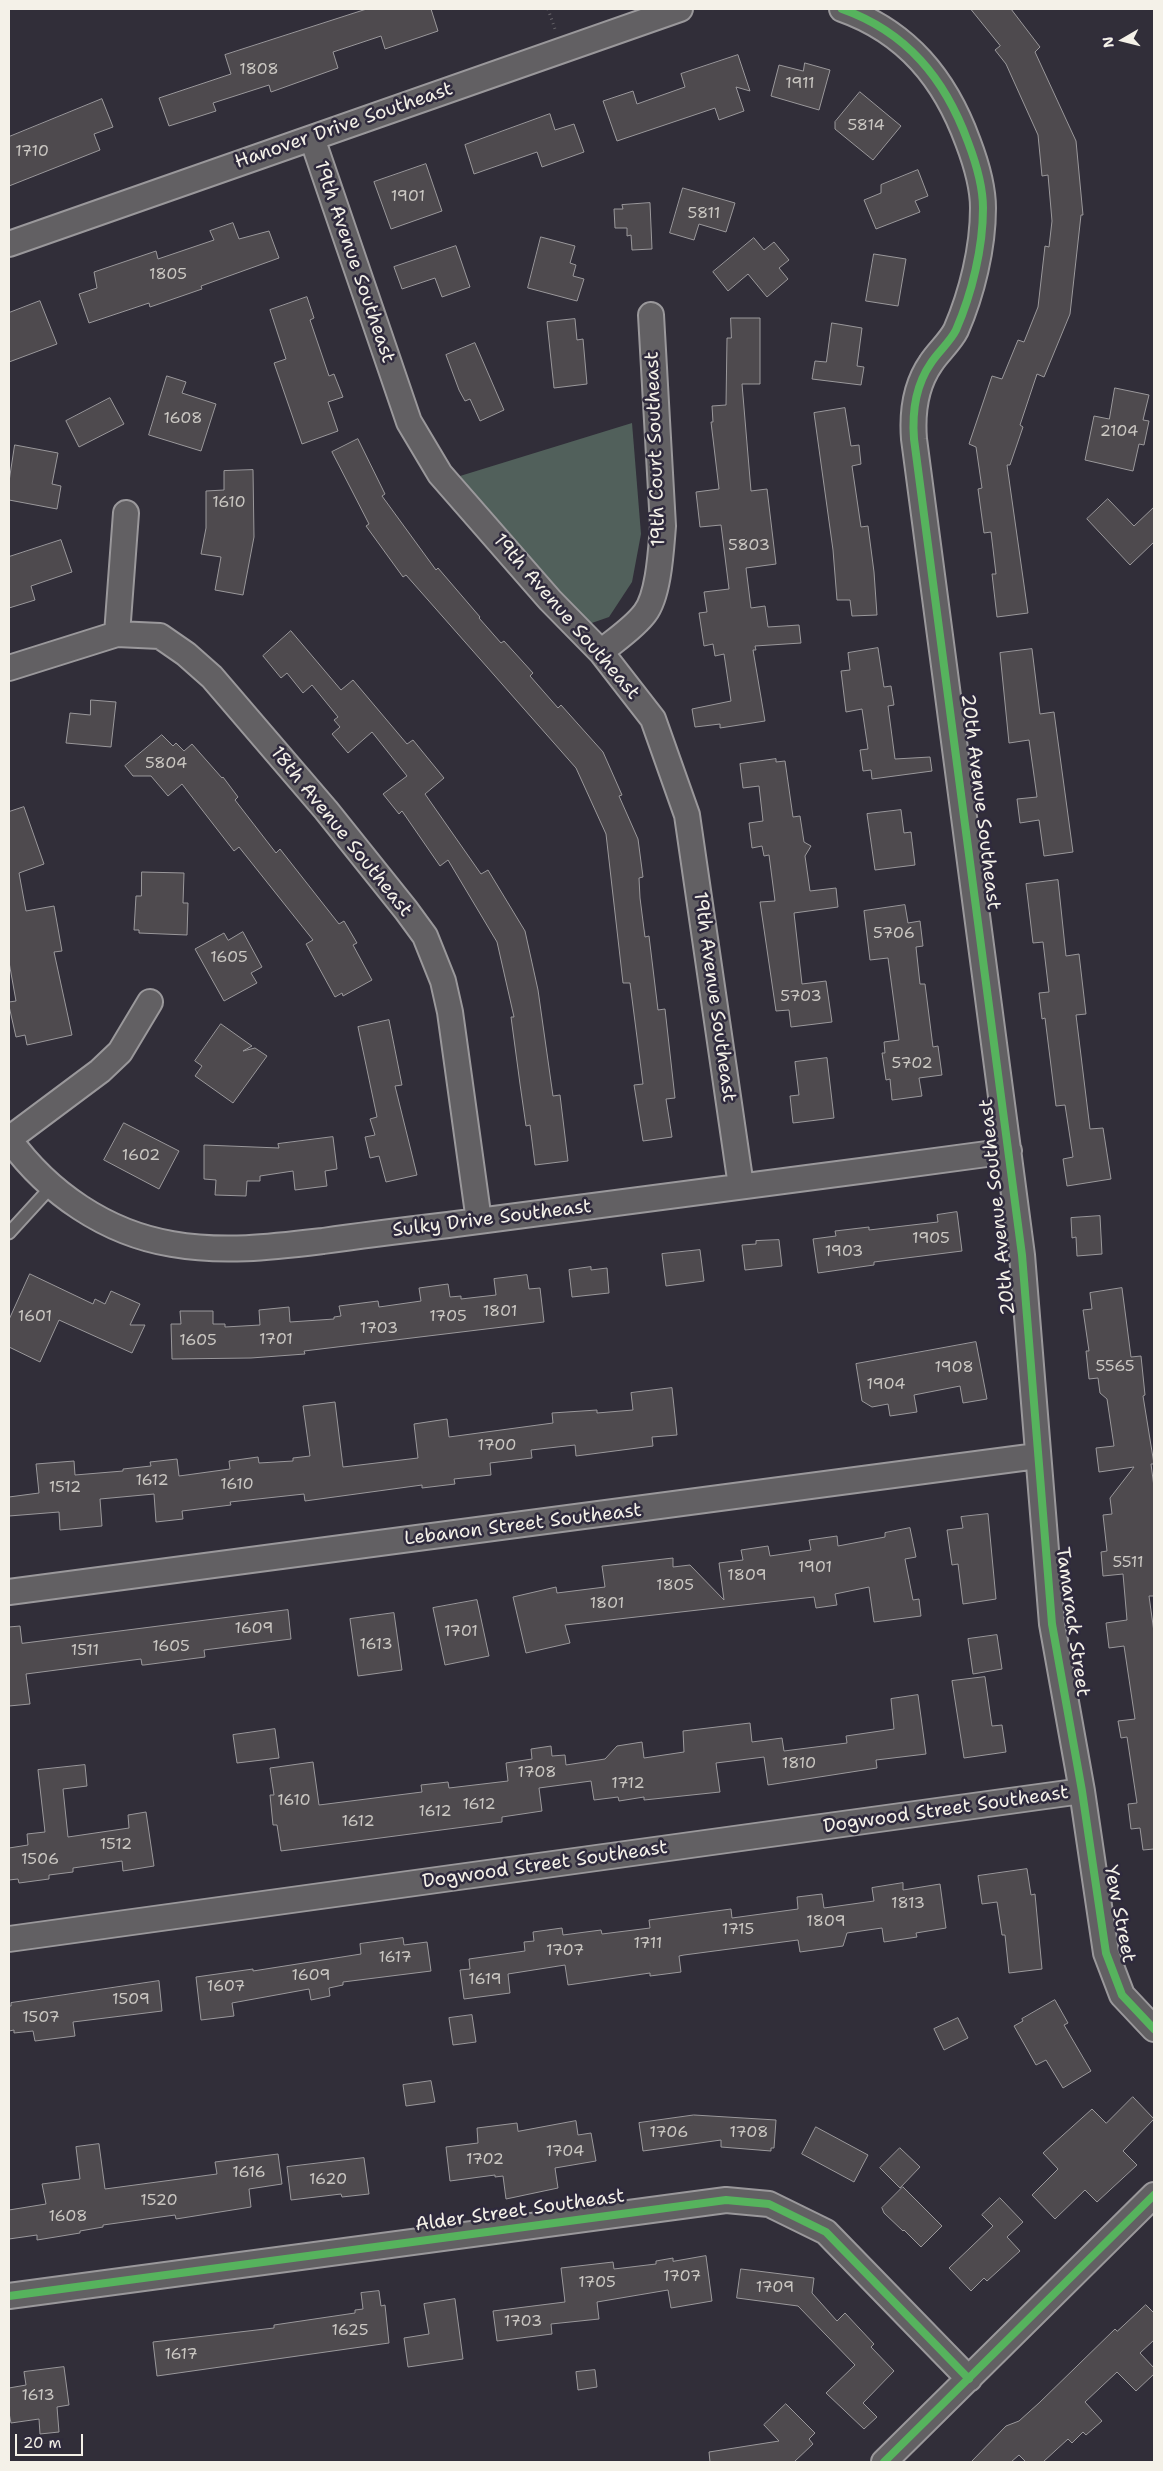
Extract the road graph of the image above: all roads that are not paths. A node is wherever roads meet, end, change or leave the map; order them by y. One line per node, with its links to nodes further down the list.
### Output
1 (680, 9): 3 (street, Hanover Drive Southeast)
2 (842, 9): 12 (street, 20th Avenue Southeast)
3 (312, 138): 4 (street, Hanover Drive Southeast); 8 (street, 19th Avenue Southeast)
4 (9, 244)
5 (651, 315): 8 (street, 19th Court Southeast)
6 (126, 513): 7 (street)
7 (116, 634): 9 (street, 18th Avenue Southeast); 15 (street, 18th Avenue Southeast)
8 (601, 652): 13 (street, 19th Avenue Southeast)
9 (9, 668)
10 (150, 1002): 11 (street)
11 (9, 1139): 14 (street, Sulky Drive Southeast)
12 (1009, 1151): 13 (street, Sulky Drive Southeast); 17 (street, 20th Avenue Southeast)
13 (741, 1186): 15 (street, Sulky Drive Southeast)
14 (51, 1187): 15 (street, Sulky Drive Southeast); 16 (lane)
15 (479, 1221)
16 (9, 1233)
17 (1037, 1456): 18 (street, Lebanon Street Southeast); 19 (street, Tamarack Street)
18 (9, 1592)
19 (1082, 1791): 20 (street, Dogwood Street Southeast); 21 (street, Yew Street)
20 (9, 1940)
21 (1154, 2029)
22 (1154, 2195): 24 (street)
23 (9, 2296): 24 (street, Alder Street Southeast)
24 (969, 2379): 25 (street)
25 (884, 2462)

